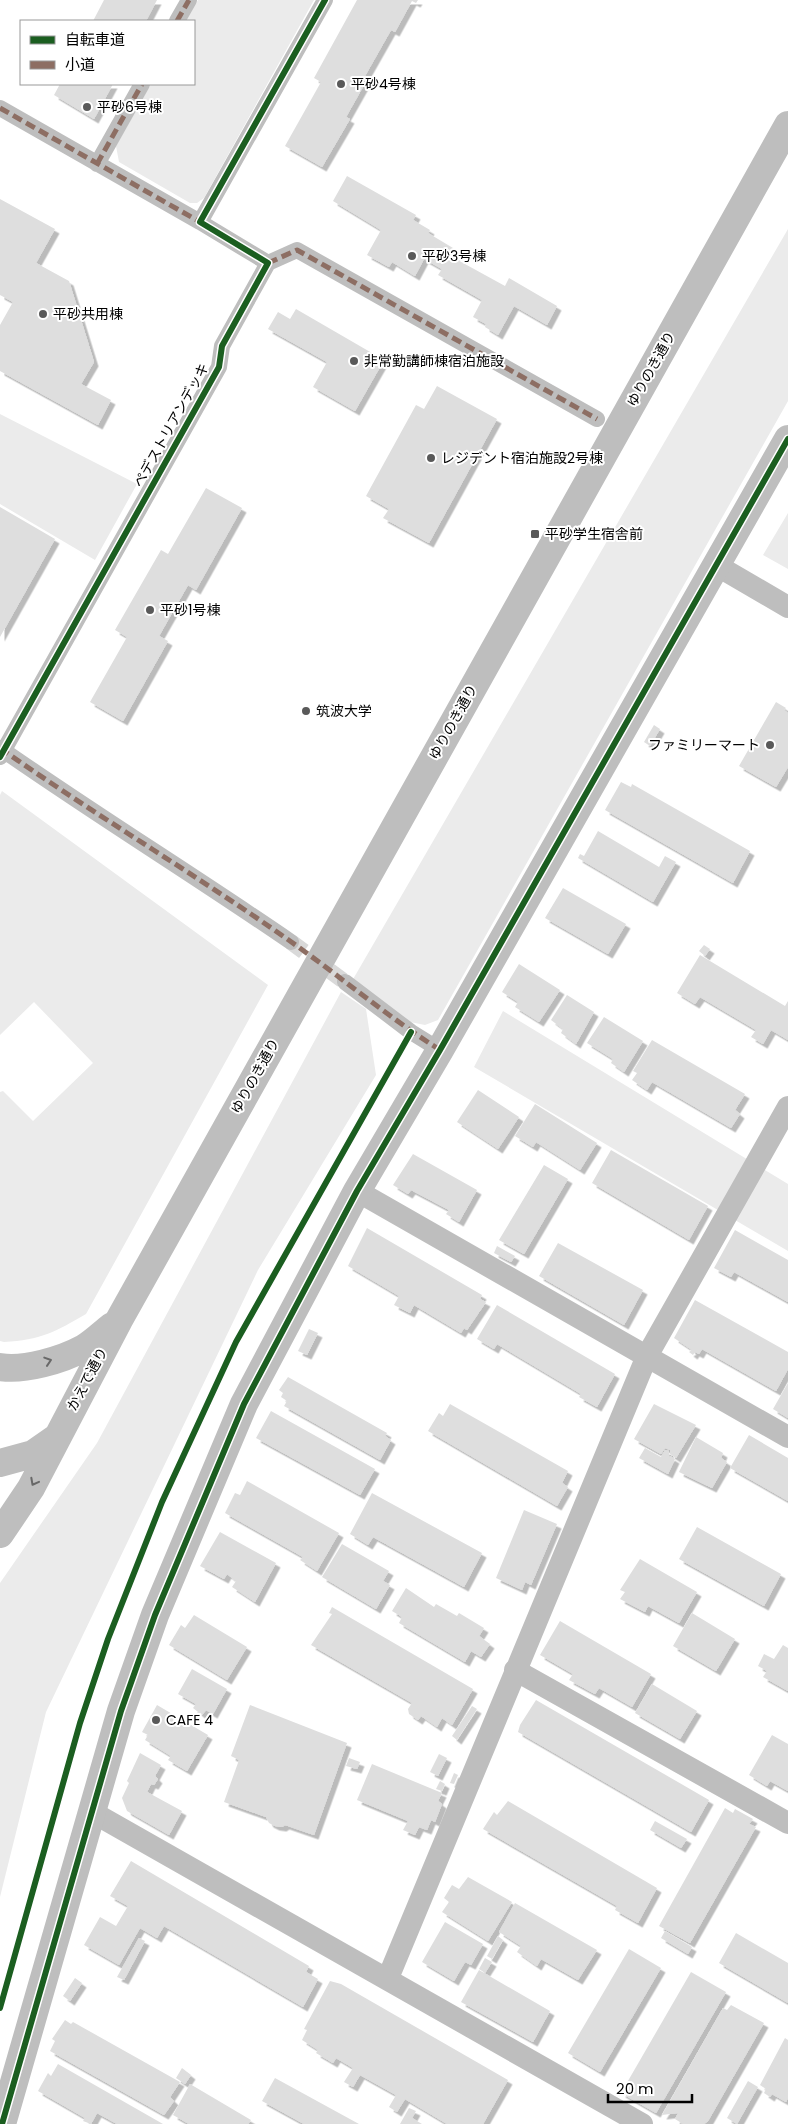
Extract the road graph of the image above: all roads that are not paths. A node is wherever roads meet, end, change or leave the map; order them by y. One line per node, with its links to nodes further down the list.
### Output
1 (189, 0): 3 (street)
2 (325, 0): 8 (street)
3 (178, 20)
4 (141, 85): 7 (street)
5 (0, 108): 7 (street)
6 (788, 125): 20 (street, ゆりのき通り)
7 (97, 164): 8 (street)
8 (200, 222): 9 (street)
9 (268, 263): 10 (street); 14 (street, ペデストリアンデッキ)
10 (597, 419)
11 (788, 439): 12 (street)
12 (716, 565): 13 (street); 17 (street)
13 (788, 607)
14 (1, 752): 15 (street)
15 (291, 942)
16 (345, 982): 17 (street)
17 (440, 1050): 19 (street)
18 (788, 1107): 21 (street)
19 (357, 1191): 21 (street); 28 (street)
20 (119, 1320): 22 (street, one-way to 20); 24 (street, かえで通り)
21 (647, 1356): 23 (street); 27 (street)
22 (0, 1367)
23 (788, 1437)
24 (56, 1438): 25 (street); 26 (street, かえで通り, one-way to 26)
25 (0, 1463)
26 (0, 1534)
27 (516, 1670): 29 (street); 30 (street)
28 (92, 1812): 30 (street); 31 (street)
29 (788, 1823)
30 (388, 1978): 32 (street)
31 (2, 2124)
32 (642, 2124)

